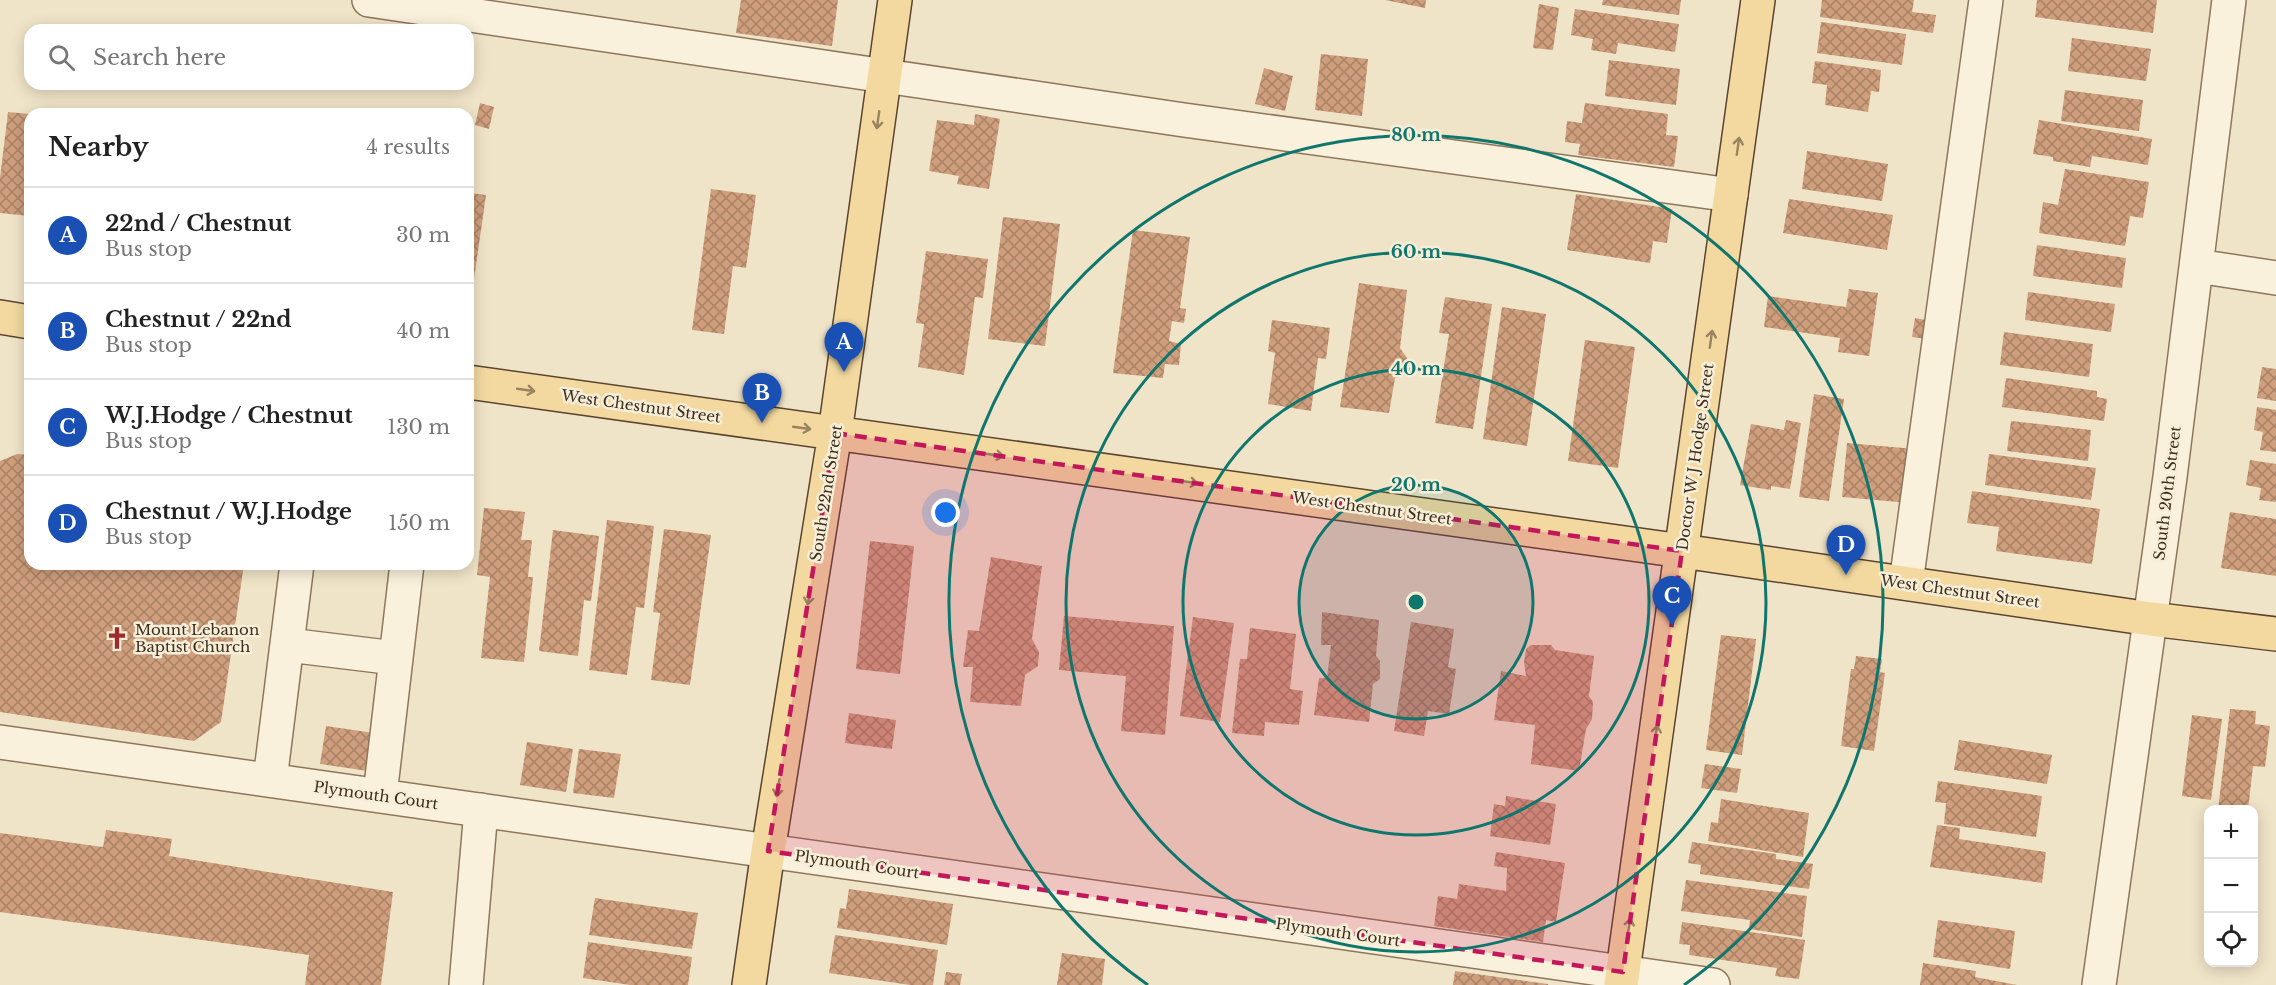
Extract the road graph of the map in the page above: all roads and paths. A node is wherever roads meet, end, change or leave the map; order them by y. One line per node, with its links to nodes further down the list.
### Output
1 (369, 0): 6 (street)
2 (895, 0): 6 (main road, South 22nd Street)
3 (1758, 0): 7 (main road, Doctor W J Hodge Street, one-way to 3)
4 (1986, 0): 17 (street)
5 (2229, 0): 8 (street, South 20th Street)
6 (884, 75): 7 (street); 13 (main road, South 22nd Street, one-way to 13)
7 (1731, 195): 14 (main road, Doctor W J Hodge Street, one-way to 7)
8 (2197, 267): 9 (street); 18 (street, South 20th Street)
9 (2276, 278)
10 (0, 318): 11 (main road)
11 (24, 321)
12 (474, 383): 13 (main road, West Chestnut Street, one-way to 13)
13 (836, 433): 14 (main road, West Chestnut Street, one-way to 14); 26 (main road, South 22nd Street, one-way to 26)
14 (1682, 551): 17 (main road, West Chestnut Street); 27 (main road, Doctor W J Hodge Street, one-way to 14)
15 (296, 570): 20 (street)
16 (407, 570): 21 (street)
17 (1906, 583): 18 (main road, West Chestnut Street)
18 (2151, 619): 19 (main road, West Chestnut Street); 31 (street, South 20th Street)
19 (2276, 634)
20 (288, 645): 21 (street); 23 (street)
21 (395, 658): 24 (street)
22 (0, 741): 23 (street, Plymouth Court)
23 (270, 780): 24 (street, Plymouth Court)
24 (380, 795): 25 (street, Plymouth Court)
25 (481, 810): 26 (street, Plymouth Court); 28 (street)
26 (768, 851): 27 (street, Plymouth Court); 29 (main road, South 22nd Street)
27 (1622, 979): 30 (street, Plymouth Court)
28 (466, 985)
29 (749, 985)
30 (1713, 985)
31 (2099, 985)

